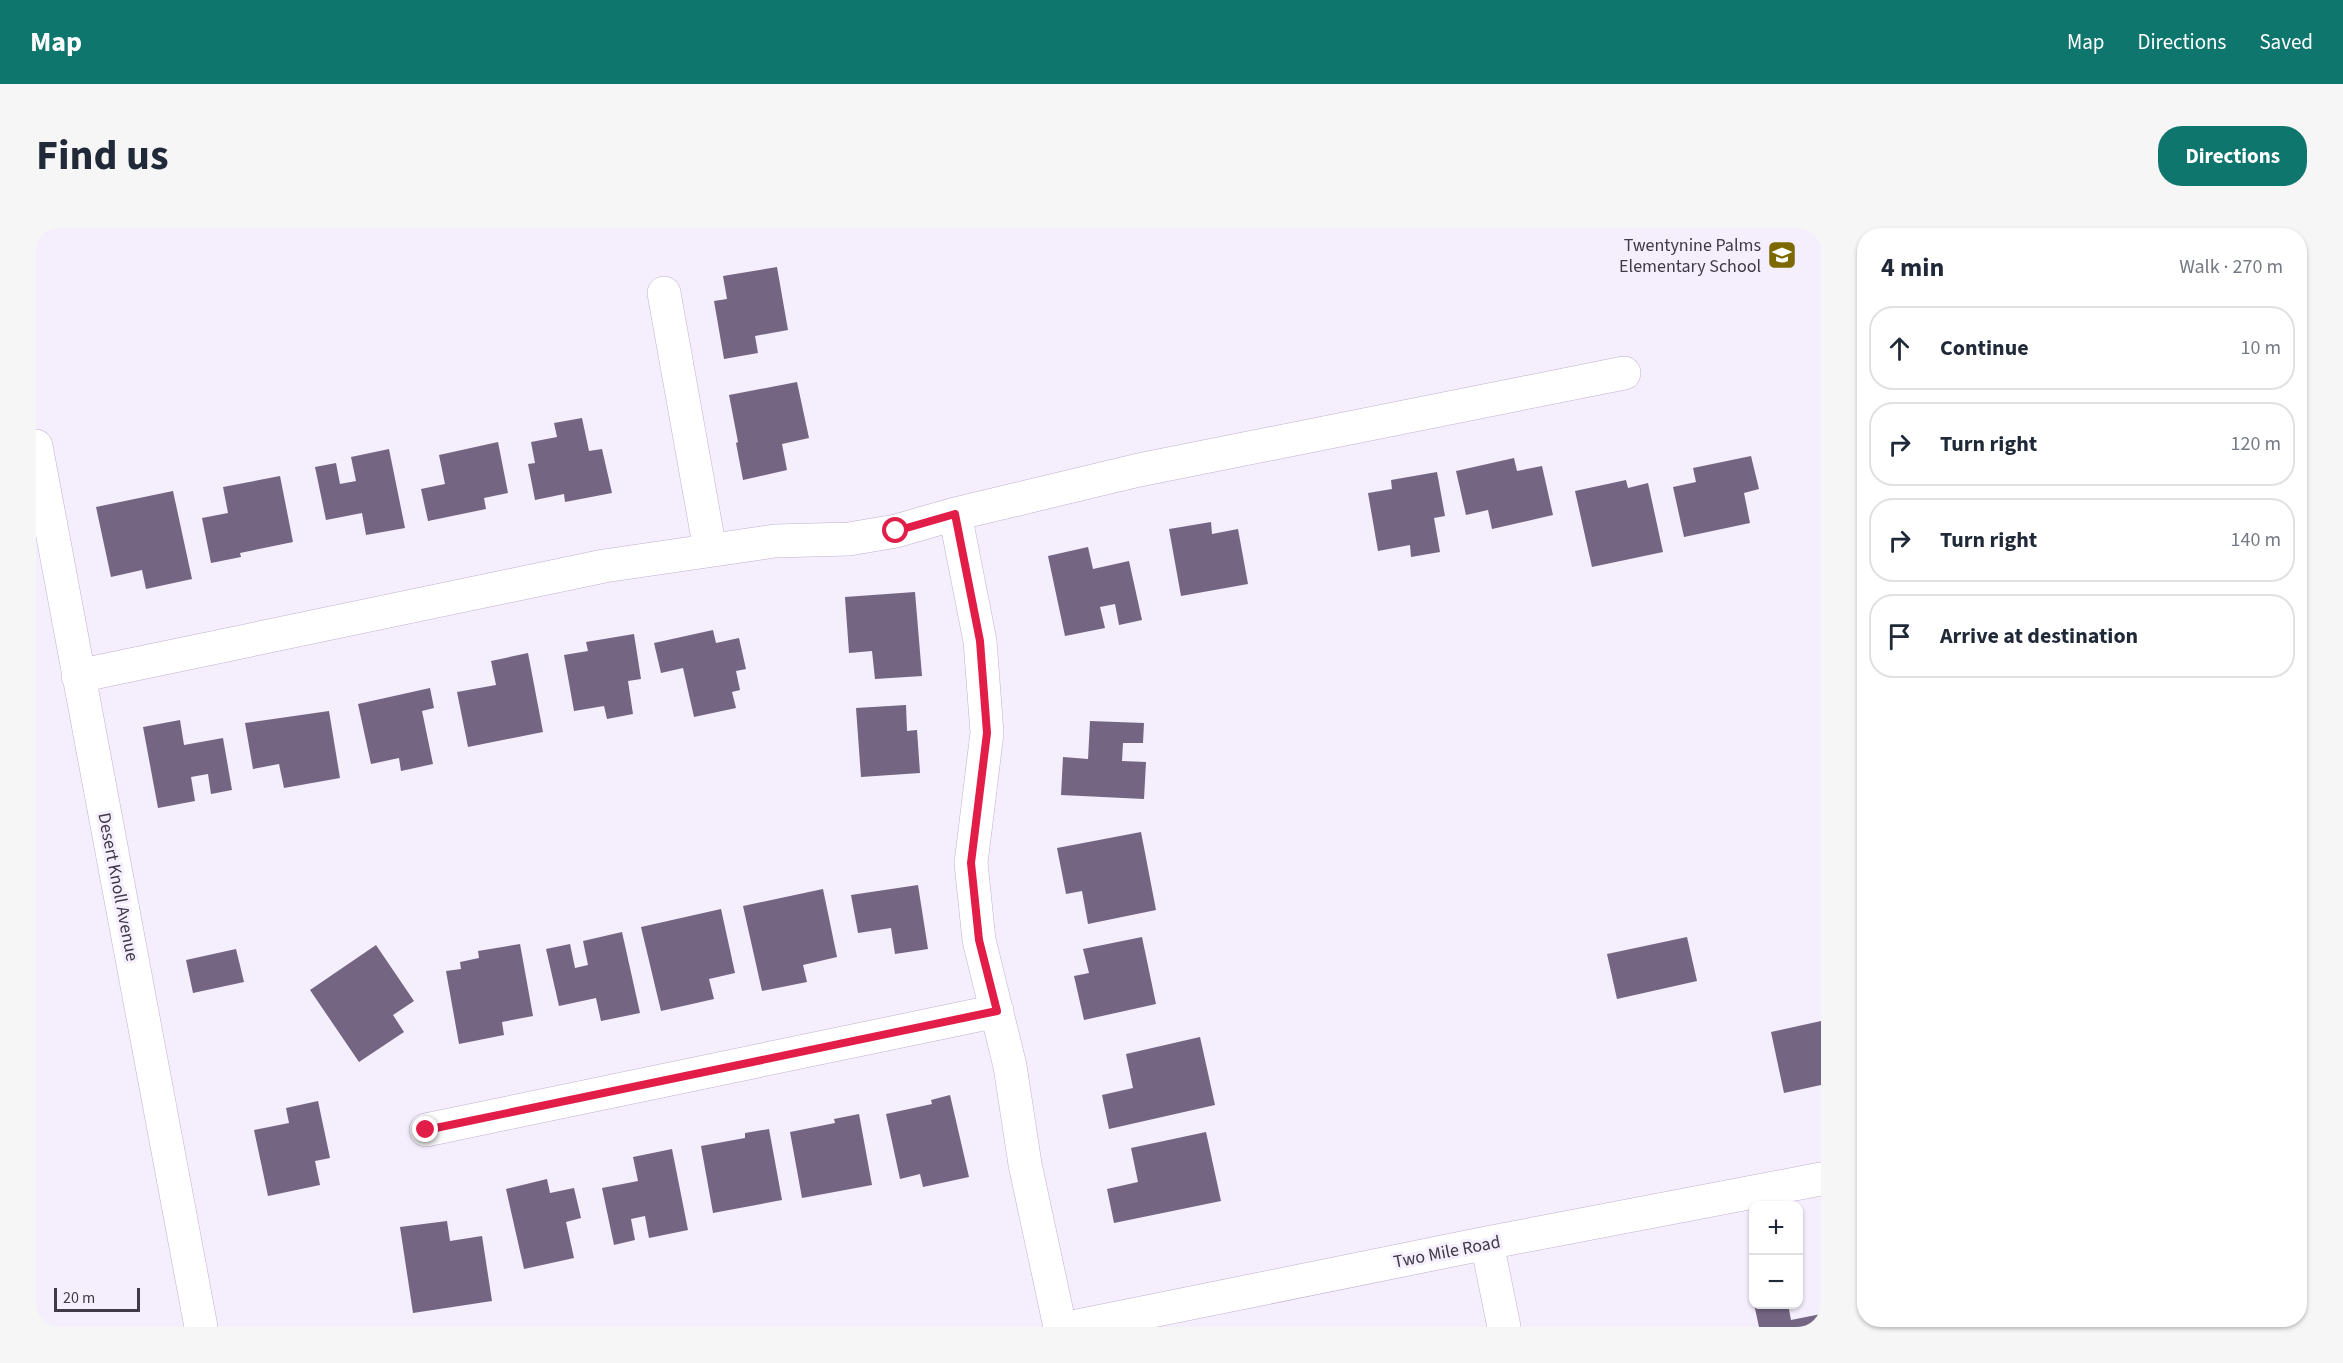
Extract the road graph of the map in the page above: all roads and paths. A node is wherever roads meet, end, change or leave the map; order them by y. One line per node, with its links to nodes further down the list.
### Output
1 (664, 293): 5 (street)
2 (1624, 373): 4 (street)
3 (36, 446): 6 (street, Desert Knoll Avenue)
4 (955, 514): 5 (street); 7 (street)
5 (710, 550): 6 (street)
6 (78, 676): 11 (street, Desert Knoll Avenue)
7 (997, 1011): 8 (street); 12 (street)
8 (426, 1130)
9 (1821, 1179): 10 (street, Two Mile Road)
10 (1487, 1243): 13 (street, Two Mile Road); 14 (street)
11 (201, 1327)
12 (1060, 1327)
13 (1073, 1327)
14 (1504, 1327)

